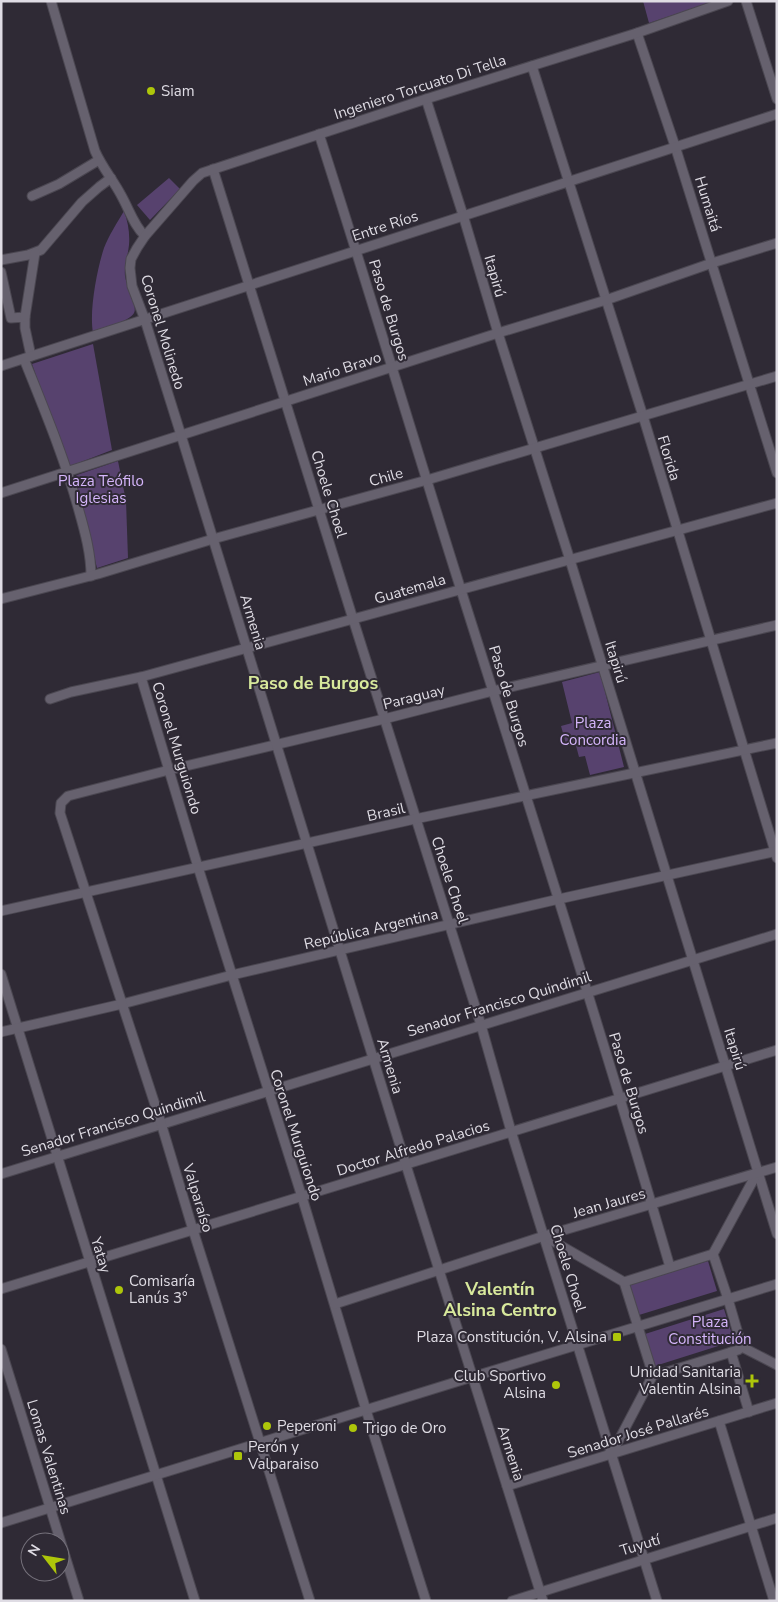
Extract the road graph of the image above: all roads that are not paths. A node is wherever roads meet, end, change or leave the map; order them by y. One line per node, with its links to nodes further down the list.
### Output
1 (51, 1): 11 (street)
2 (728, 1): 4 (street, Ingeniero Torcuato Di Tella)
3 (746, 1): 7 (street)
4 (637, 33): 5 (street, Ingeniero Torcuato Di Tella); 10 (street, Humaitá)
5 (532, 66): 6 (street, Ingeniero Torcuato Di Tella); 14 (street, Florida)
6 (426, 99): 9 (street, Ingeniero Torcuato Di Tella); 16 (street, Itapirú)
7 (777, 99)
8 (777, 114): 10 (street, Entre Ríos)
9 (319, 134): 12 (street, Ingeniero Torcuato Di Tella); 19 (street, Paso de Burgos)
10 (675, 146): 14 (street, Entre Ríos); 22 (street, Humaitá)
11 (99, 160): 13 (street); 15 (street)
12 (213, 169): 17 (street, Ingeniero Torcuato Di Tella); 24 (street, Choele Choel)
13 (111, 178): 17 (street); 20 (street)
14 (568, 182): 16 (street, Entre Ríos); 25 (street, Florida)
15 (32, 196)
16 (463, 215): 19 (street, Entre Ríos); 29 (street, Itapirú)
17 (145, 236): 28 (street, Coronel Molinedo)
18 (777, 243): 22 (street, Mario Bravo)
19 (356, 250): 24 (street, Entre Ríos); 32 (street, Paso de Burgos)
20 (35, 253): 21 (street); 26 (street)
21 (1, 260)
22 (712, 263): 25 (street, Mario Bravo); 34 (street, Humaitá)
23 (1, 272): 27 (street)
24 (249, 284): 28 (street, Entre Ríos); 35 (street, Choele Choel)
25 (606, 300): 29 (street, Mario Bravo); 36 (street, Florida)
26 (25, 317): 27 (street); 30 (street)
27 (6, 319)
28 (144, 320): 30 (street, Entre Ríos); 37 (street, Coronel Molinedo)
29 (498, 333): 32 (street, Mario Bravo); 38 (street, Itapirú)
30 (28, 358): 31 (street, Entre Ríos); 39 (street)
31 (1, 366)
32 (392, 367): 35 (street, Mario Bravo); 41 (street, Paso de Burgos)
33 (777, 376): 34 (street, Chile)
34 (749, 384): 36 (street, Chile); 40 (street, Humaitá)
35 (286, 402): 37 (street, Mario Bravo); 44 (street, Choele Choel)
36 (643, 416): 38 (street, Chile); 45 (street, Florida)
37 (181, 435): 39 (street, Mario Bravo); 46 (street, Coronel Molinedo)
38 (535, 447): 41 (street, Chile); 47 (street, Itapirú)
39 (68, 471): 42 (street, Mario Bravo); 48 (street)
40 (777, 473)
41 (426, 480): 44 (street, Chile); 49 (street, Paso de Burgos)
42 (1, 493)
43 (777, 503): 45 (street, Guatemala)
44 (320, 510): 46 (street, Chile); 51 (street, Choele Choel)
45 (677, 531): 47 (street, Guatemala); 53 (street, Florida)
46 (213, 540): 48 (street, Chile); 54 (street, Armenia)
47 (570, 560): 49 (street, Guatemala); 55 (street, Itapirú)
48 (91, 576): 50 (street, Chile)
49 (461, 589): 51 (street, Guatemala); 57 (street, Paso de Burgos)
50 (1, 599)
51 (353, 619): 54 (street, Guatemala); 59 (street, Choele Choel)
52 (777, 625): 53 (street, Paraguay)
53 (711, 641): 55 (street, Paraguay); 62 (street, Florida)
54 (247, 647): 56 (street, Guatemala); 61 (street, Armenia)
55 (602, 666): 57 (street, Paraguay); 64 (street, Itapirú)
56 (141, 677): 58 (street, Guatemala); 63 (street, Coronel Murguiondo)
57 (493, 691): 59 (street, Paraguay); 65 (street, Paso de Burgos)
58 (50, 700)
59 (384, 719): 61 (street, Paraguay); 67 (street, Choele Choel)
60 (777, 743): 62 (street, Brasil)
61 (277, 745): 63 (street, Paraguay); 68 (street, Armenia)
62 (745, 750): 64 (street, Brasil); 69 (street, Florida)
63 (168, 770): 66 (street, Paraguay); 70 (street, Coronel Murguiondo)
64 (636, 774): 65 (street, Brasil); 71 (street, Itapirú)
65 (526, 797): 67 (street, Brasil); 73 (street, Paso de Burgos)
66 (61, 803): 72 (street, Valparaíso)
67 (415, 819): 68 (street, Brasil); 75 (street, Choele Choel)
68 (308, 844): 70 (street, Brasil); 77 (street, Armenia)
69 (776, 854): 71 (street, República Argentina)
70 (198, 867): 72 (street, Brasil); 80 (street, Coronel Murguiondo)
71 (667, 875): 73 (street, República Argentina); 78 (street, Itapirú)
72 (87, 892): 74 (street, Brasil); 82 (street, Valparaíso)
73 (559, 899): 75 (street, República Argentina); 81 (street, Paso de Burgos)
74 (1, 911)
75 (450, 925): 77 (street, República Argentina); 83 (street, Choele Choel)
76 (777, 934): 78 (street, Senador Francisco Quindimil)
77 (341, 950): 80 (street, República Argentina); 87 (street, Armenia)
78 (692, 959): 81 (street, Senador Francisco Quindimil); 88 (street, Itapirú)
79 (1, 974): 84 (street, Yatay)
80 (232, 975): 82 (street, República Argentina); 89 (street, Coronel Murguiondo)
81 (587, 992): 83 (street, Senador Francisco Quindimil); 90 (street, Paso de Burgos)
82 (122, 1004): 84 (street, República Argentina); 91 (street, Valparaíso)
83 (481, 1025): 87 (street, Senador Francisco Quindimil); 92 (street, Choele Choel)
84 (18, 1028): 85 (street, República Argentina); 93 (street, Yatay)
85 (1, 1032)
86 (777, 1050): 88 (street, Doctor Alfredo Palacios)
87 (374, 1058): 89 (street, Senador Francisco Quindimil); 94 (street, Armenia)
88 (726, 1066): 90 (street, Doctor Alfredo Palacios); 96 (street, Itapirú)
89 (267, 1090): 91 (street, Senador Francisco Quindimil); 98 (street, Coronel Murguiondo)
90 (620, 1098): 92 (street, Doctor Alfredo Palacios); 99 (street, Paso de Burgos)
91 (161, 1123): 93 (street, Senador Francisco Quindimil); 100 (street, Valparaíso)
92 (511, 1131): 94 (street, Doctor Alfredo Palacios); 102 (street, Choele Choel)
93 (57, 1156): 97 (street, Senador Francisco Quindimil); 104 (street, Yatay)
94 (406, 1165): 98 (street, Doctor Alfredo Palacios); 106 (street, Armenia)
95 (777, 1167): 96 (street, Jean Jaures)
96 (757, 1173): 99 (street, Jean Jaures); 101 (street, Itapirú); 103 (street)
97 (1, 1174)
98 (302, 1197): 100 (street, Doctor Alfredo Palacios); 111 (street, Coronel Murguiondo)
99 (652, 1204): 102 (street, Jean Jaures); 105 (street, Paso de Burgos)
100 (193, 1230): 104 (street, Doctor Alfredo Palacios); 124 (street, Valparaíso)
101 (777, 1234)
102 (544, 1236): 106 (street, Jean Jaures); 107 (street); 113 (street, Choele Choel)
103 (713, 1254): 105 (street); 110 (street)
104 (89, 1261): 109 (street, Doctor Alfredo Palacios); 126 (street, Yatay)
105 (670, 1267): 107 (street)
106 (439, 1270): 111 (street, Jean Jaures); 119 (street, Armenia)
107 (624, 1282): 112 (street)
108 (777, 1284): 110 (street)
109 (1, 1289)
110 (728, 1299): 112 (street); 114 (street)
111 (335, 1304): 121 (street, Coronel Murguiondo)
112 (637, 1327): 113 (street); 118 (street)
113 (577, 1345): 119 (street); 125 (street, Choele Choel)
114 (742, 1347): 116 (street); 117 (street)
115 (1, 1349): 128 (street, Lomas Valentinas)
116 (730, 1352): 118 (street); 122 (street)
117 (777, 1365)
118 (653, 1375): 125 (street)
119 (472, 1377): 121 (street); 127 (street, Armenia)
120 (777, 1403): 122 (street, Senador José Pallarés)
121 (366, 1410): 124 (street); 137 (street, Coronel Murguiondo)
122 (749, 1412): 123 (street, Senador José Pallarés)
123 (719, 1422): 125 (street, Senador José Pallarés); 131 (street)
124 (261, 1442): 126 (street); 136 (street, Valparaíso)
125 (611, 1455): 127 (street, Senador José Pallarés); 132 (street, Choele Choel)
126 (156, 1475): 128 (street); 135 (street, Yatay)
127 (507, 1486): 133 (street, Armenia)
128 (50, 1507): 130 (street); 134 (street, Lomas Valentinas)
129 (777, 1518): 131 (street, Tuyutí)
130 (1, 1523)
131 (752, 1525): 132 (street, Tuyutí); 140 (street)
132 (644, 1558): 133 (street, Tuyutí); 139 (street, Choele Choel)
133 (542, 1596): 138 (street, Tuyutí)
134 (79, 1601)
135 (195, 1601)
136 (310, 1601)
137 (426, 1601)
138 (512, 1601)
139 (658, 1601)
140 (774, 1601)

